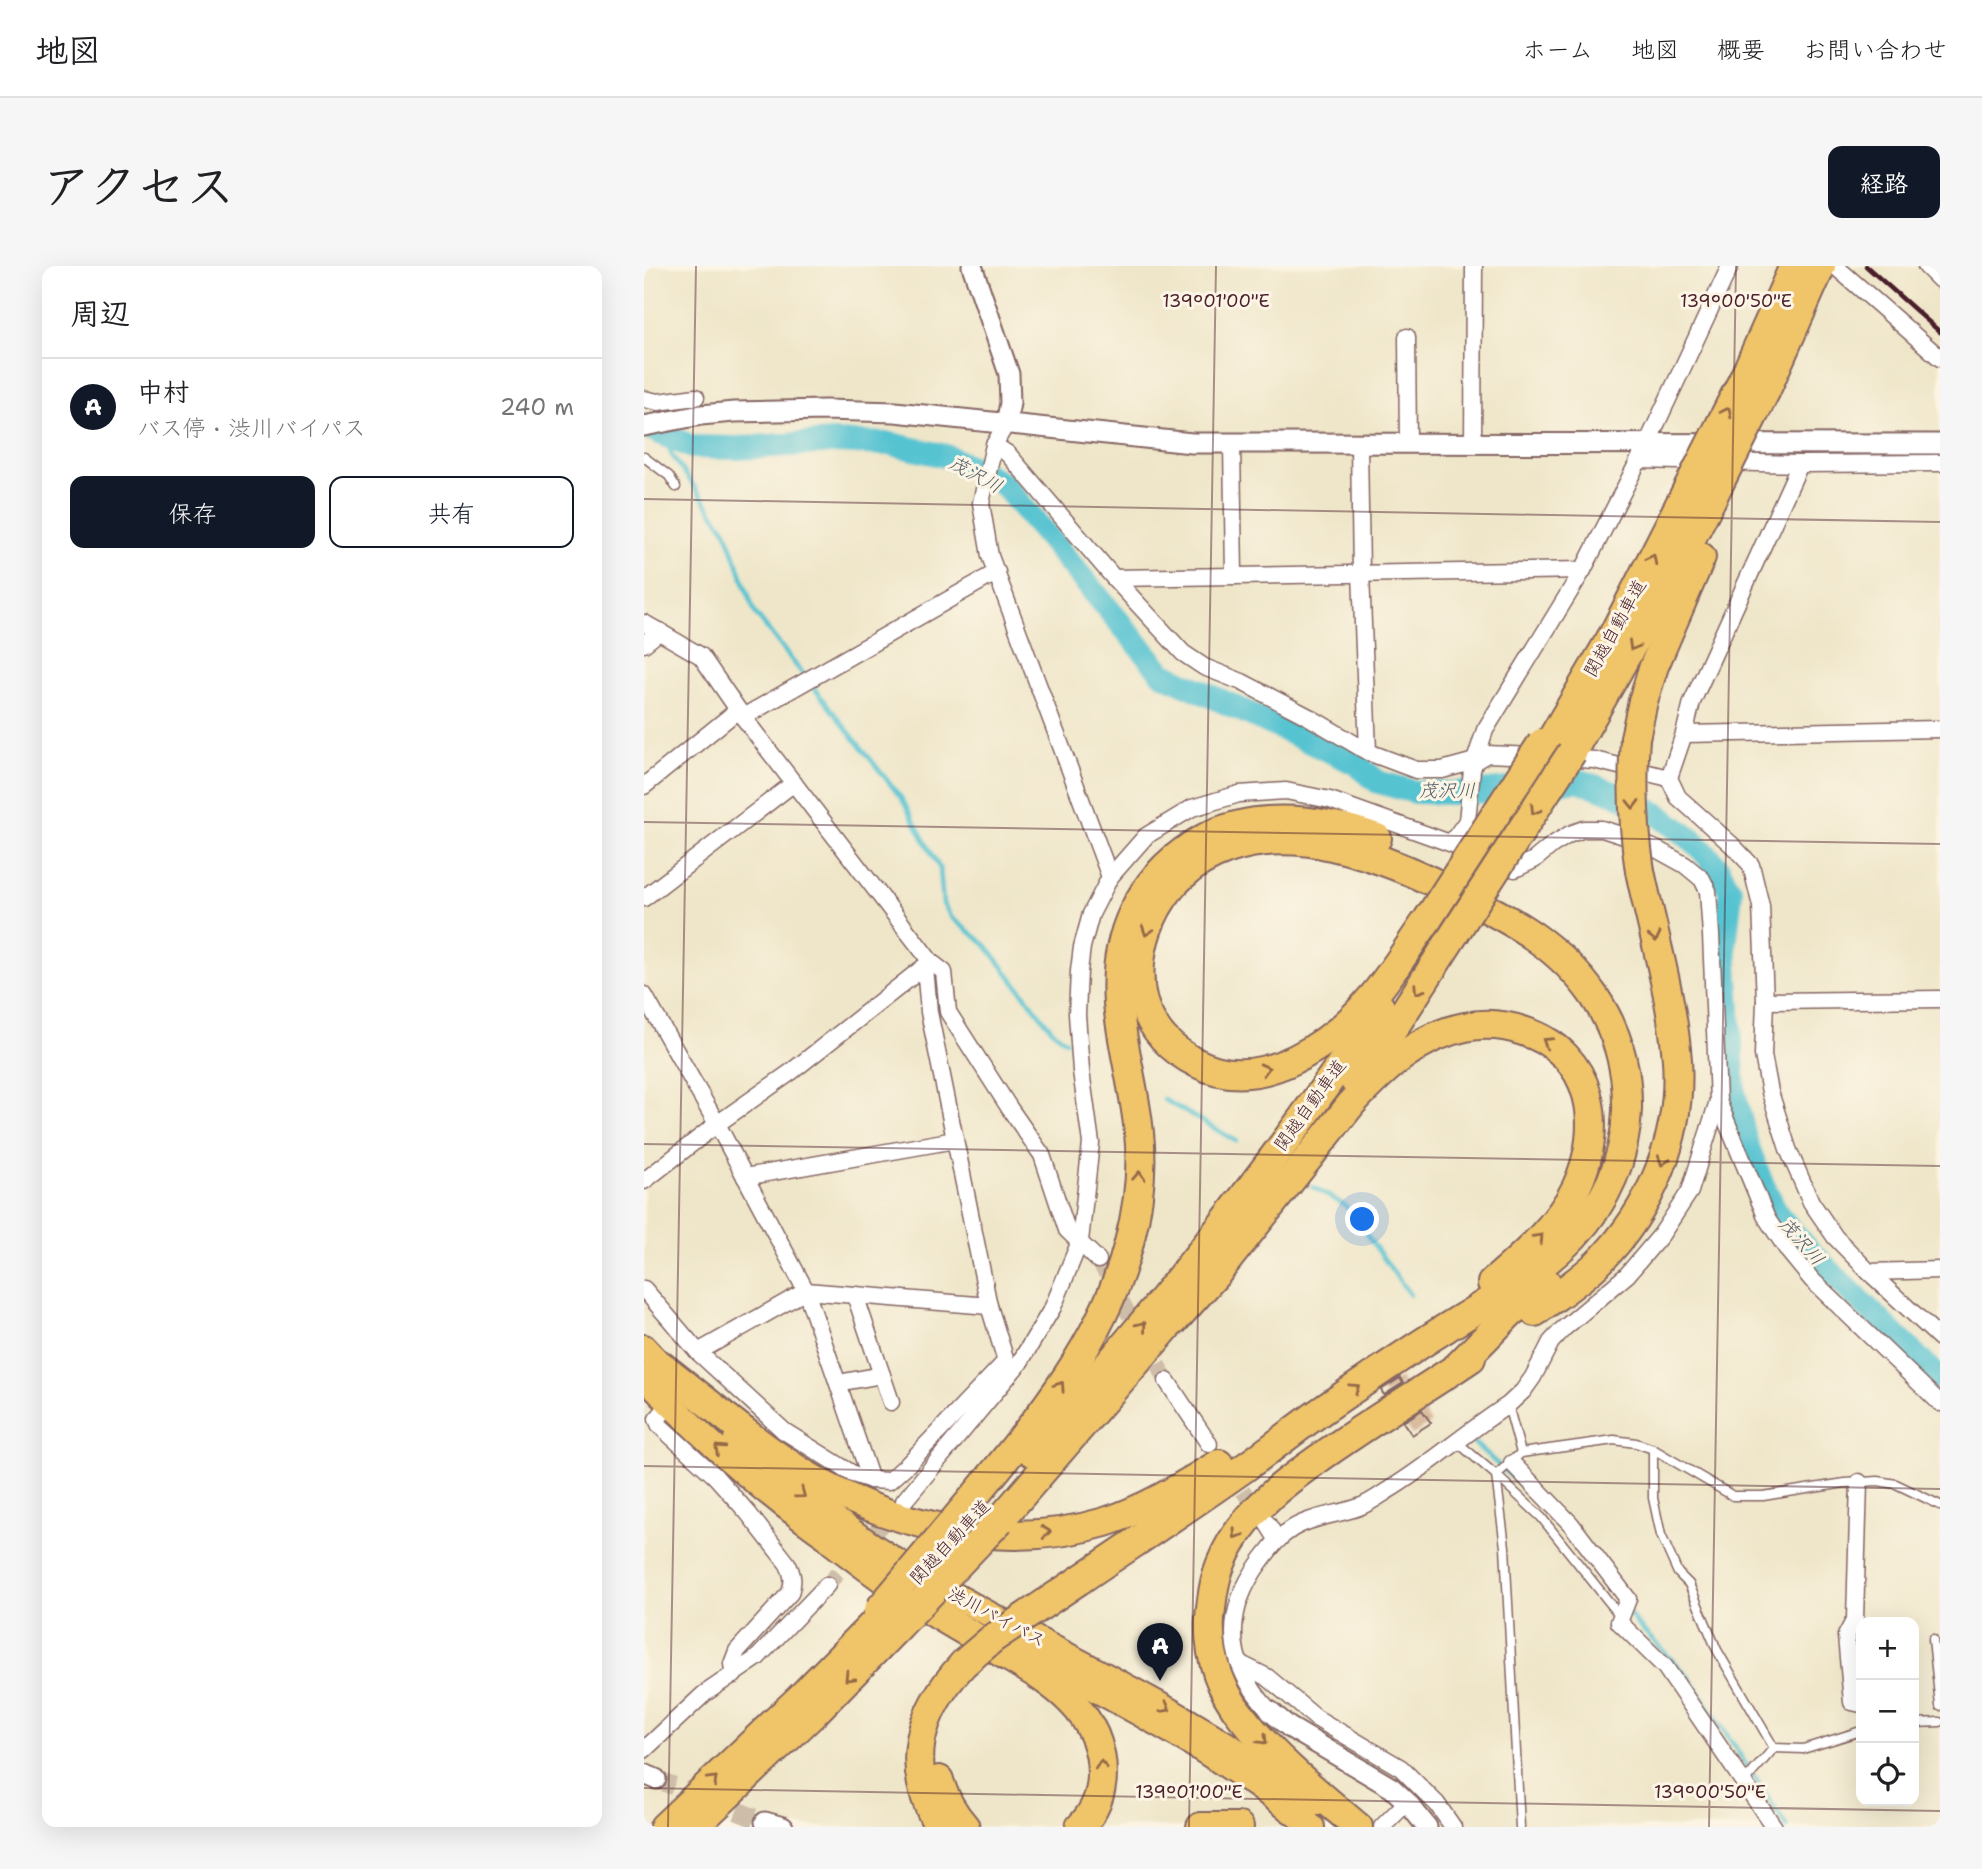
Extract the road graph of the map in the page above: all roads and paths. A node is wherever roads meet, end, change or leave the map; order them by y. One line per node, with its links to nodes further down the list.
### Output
1 (972, 266): 14 (street)
2 (1474, 266): 17 (street)
3 (1730, 266): 22 (street)
4 (1794, 266): 11 (highway, 関越自動車道)
5 (1835, 266): 10 (street)
6 (1926, 266): 8 (street)
7 (1818, 274): 11 (highway, 関越自動車道)
8 (1940, 280)
9 (1407, 337): 19 (street)
10 (1940, 358)
11 (1761, 388): 27 (highway, 関越自動車道, bridge); 27 (highway)
12 (644, 399): 13 (street)
13 (698, 406): 14 (street); 15 (street)
14 (1006, 424): 16 (street); 21 (street)
15 (644, 426)
16 (1232, 443): 18 (street); 31 (street)
17 (1473, 443): 19 (street); 22 (street)
18 (1359, 444): 19 (street); 30 (street)
19 (1408, 444)
20 (1940, 444): 22 (street)
21 (993, 451): 29 (street); 32 (street)
22 (1643, 452): 25 (street); 28 (street)
23 (644, 457): 26 (lane)
24 (1940, 463): 25 (street)
25 (1800, 464): 38 (street)
26 (676, 486)
27 (1708, 497): 39 (highway, 関越自動車道, one-way to 27); 39 (highway, 関越自動車道, one-way to 39); 72 (highway, one-way to 72, bridge)
28 (1583, 570): 30 (street); 41 (street)
29 (997, 572): 36 (street); 46 (street)
30 (1361, 573): 31 (street); 40 (street)
31 (1234, 576): 32 (street)
32 (1114, 578): 40 (street)
33 (644, 623): 34 (street)
34 (660, 631): 35 (street); 36 (street)
35 (644, 643)
36 (740, 714): 43 (street); 44 (street)
37 (1940, 729): 38 (street)
38 (1684, 734): 42 (street)
39 (1554, 748): 48 (highway, 関越自動車道, bridge)
40 (1368, 752): 41 (street)
41 (1474, 766): 42 (street); 45 (street)
42 (1669, 778): 52 (street)
43 (793, 783): 47 (street); 49 (street)
44 (644, 786)
45 (1451, 843): 46 (street); 53 (street)
46 (1110, 877): 58 (street)
47 (644, 898)
48 (1440, 925): 66 (highway, 関越自動車道, one-way to 66); 67 (highway, one-way to 48); 91 (highway, 関越自動車道, one-way to 48)
49 (928, 964): 54 (street); 55 (street); 58 (street)
50 (644, 995): 54 (street)
51 (1940, 999): 52 (street)
52 (1765, 1001): 61 (street)
53 (1718, 1101): 77 (street); 79 (street)
54 (717, 1124): 56 (street); 57 (street)
55 (955, 1140): 56 (street); 65 (street)
56 (745, 1177): 63 (street)
57 (644, 1181)
58 (1080, 1241): 59 (street); 70 (street)
59 (1098, 1260)
60 (1940, 1270): 61 (street)
61 (1869, 1272): 68 (street)
62 (644, 1289): 69 (street)
63 (806, 1290): 64 (street); 69 (street); 75 (street)
64 (855, 1295): 65 (street); 73 (street)
65 (989, 1306): 70 (street)
66 (1174, 1321): 67 (highway, one-way to 66); 91 (highway, 関越自動車道)
67 (1435, 1335): 80 (highway, one-way to 67)
68 (1940, 1338)
69 (698, 1352): 87 (street)
70 (1013, 1361): 87 (street); 89 (street)
71 (649, 1363): 78 (highway, 渋川バイパス); 80 (highway, one-way to 80); 121 (highway, 渋川バイパス, one-way to 121)
72 (1457, 1367): 81 (highway); 91 (highway, one-way to 72)
73 (882, 1375): 75 (street); 76 (street)
74 (1167, 1381): 83 (street)
75 (838, 1383): 87 (street)
76 (891, 1402)
77 (1940, 1403)
78 (670, 1404): 94 (highway, 渋川バイパス, one-way to 78); 102 (street)
79 (1508, 1405): 82 (street); 85 (lane)
80 (1326, 1407): 96 (highway)
81 (1343, 1442): 96 (highway); 122 (highway, one-way to 122)
82 (1457, 1443): 86 (lane); 93 (street)
83 (1209, 1444)
84 (1653, 1449): 85 (lane); 88 (lane); 109 (lane)
85 (1514, 1460): 86 (lane); 97 (street)
86 (1497, 1474): 97 (lane); 126 (lane)
87 (871, 1480)
88 (1859, 1482): 90 (lane); 103 (street)
89 (904, 1500)
90 (1940, 1505)
91 (986, 1508): 98 (highway, 関越自動車道)
92 (1267, 1523): 93 (street)
93 (1277, 1539): 100 (street)
94 (833, 1541): 117 (highway, one-way to 94); 120 (highway, 渋川バイパス)
95 (827, 1585): 102 (street)
96 (1082, 1587): 101 (highway)
97 (1621, 1617): 111 (street)
98 (886, 1618): 113 (highway, 関越自動車道, one-way to 98); 114 (highway, 関越自動車道, one-way to 114)
99 (1933, 1639): 104 (lane)
100 (1239, 1663): 105 (street); 125 (street)
101 (970, 1669): 115 (highway); 116 (highway)
102 (734, 1675): 110 (street)
103 (1856, 1703)
104 (1940, 1706)
105 (1270, 1711): 112 (street)
106 (1940, 1722): 107 (lane)
107 (1919, 1723)
108 (1856, 1733): 109 (lane)
109 (1774, 1748): 111 (lane)
110 (644, 1750)
111 (1744, 1782): 127 (street)
112 (1407, 1802): 123 (street); 124 (street)
113 (664, 1827)
114 (694, 1827)
115 (939, 1827)
116 (965, 1827)
117 (1080, 1827)
118 (1201, 1827): 119 (highway)
119 (1239, 1827)
120 (1312, 1827)
121 (1343, 1827)
122 (1358, 1827)
123 (1382, 1827)
124 (1427, 1827)
125 (1453, 1827)
126 (1520, 1827)
127 (1774, 1827)

